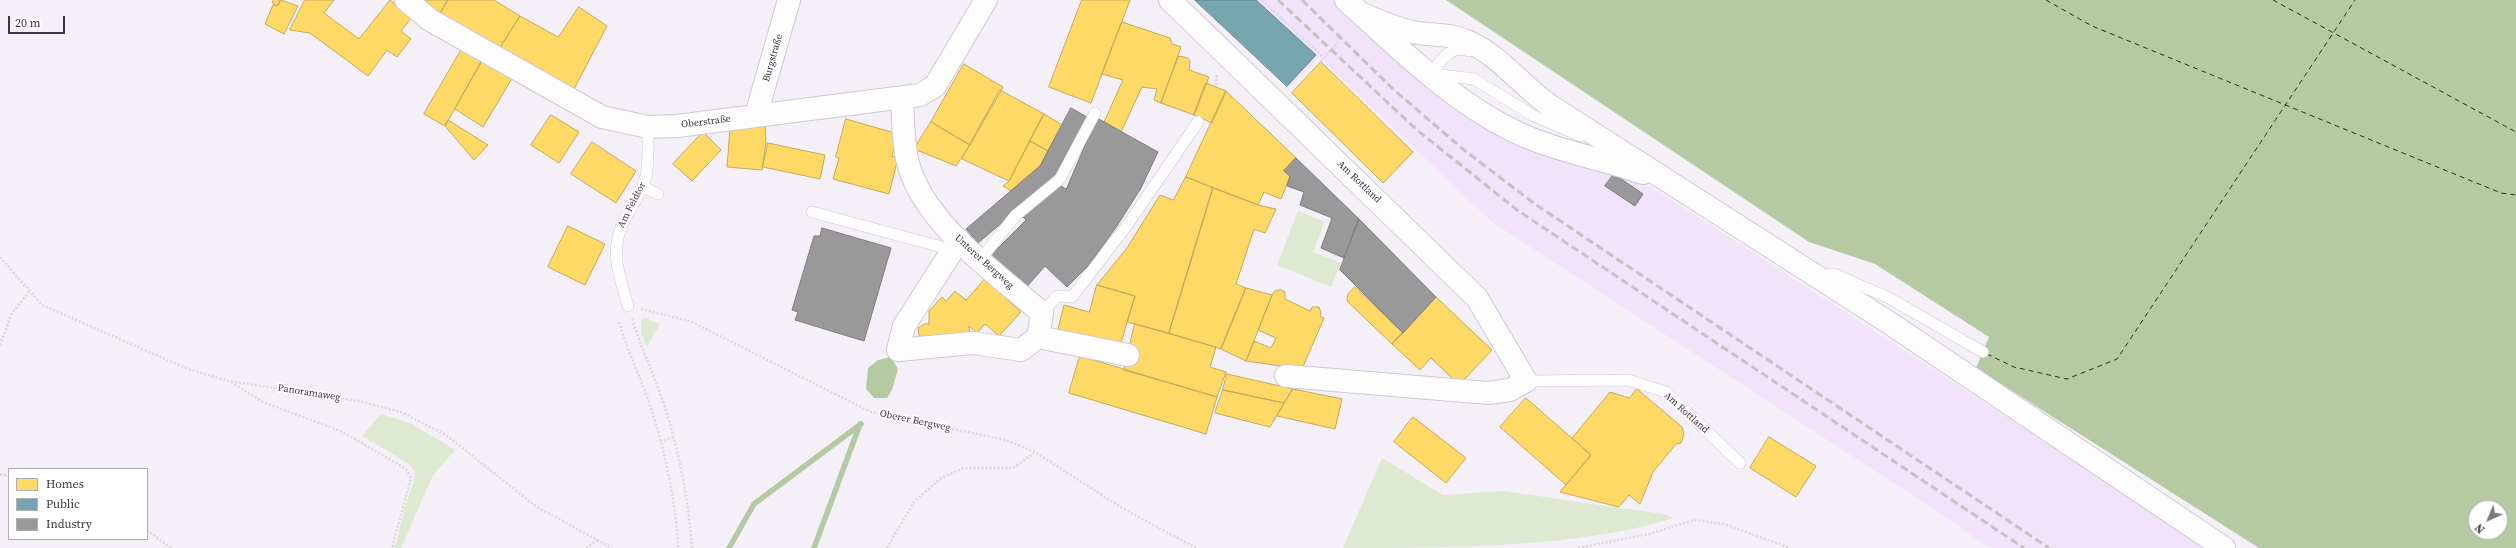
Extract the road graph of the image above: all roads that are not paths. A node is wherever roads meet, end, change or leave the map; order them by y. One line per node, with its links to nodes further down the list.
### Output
1 (406, 0): 12 (street, Oberstraße)
2 (790, 0): 10 (street, Burgstraße)
3 (986, 0): 8 (street, Oberstraße)
4 (1170, 0): 26 (street, Am Rottland)
5 (1353, 7): 6 (street); 7 (street)
6 (1431, 74): 7 (lane); 13 (street)
7 (1524, 86): 13 (street)
8 (902, 98): 10 (street, Oberstraße); 17 (street, Unterer Bergweg)
9 (1095, 113): 18 (lane)
10 (756, 115): 12 (street, Oberstraße)
11 (1198, 122): 21 (lane)
12 (648, 127): 14 (lane, Am Feldtor)
13 (1674, 184): 19 (street)
14 (642, 186): 15 (lane); 20 (lane, Am Feldtor)
15 (658, 194)
16 (812, 212): 17 (lane)
17 (956, 245): 18 (street, Unterer Bergweg); 22 (street)
18 (981, 260): 21 (street, Unterer Bergweg)
19 (1815, 275): 23 (lane); 28 (street)
20 (628, 306)
21 (1042, 313): 22 (street)
22 (1038, 337): 24 (street)
23 (1982, 352)
24 (1128, 355)
25 (1286, 376): 26 (street)
26 (1526, 380): 27 (lane, Am Rottland)
27 (1740, 463)
28 (2224, 548)

